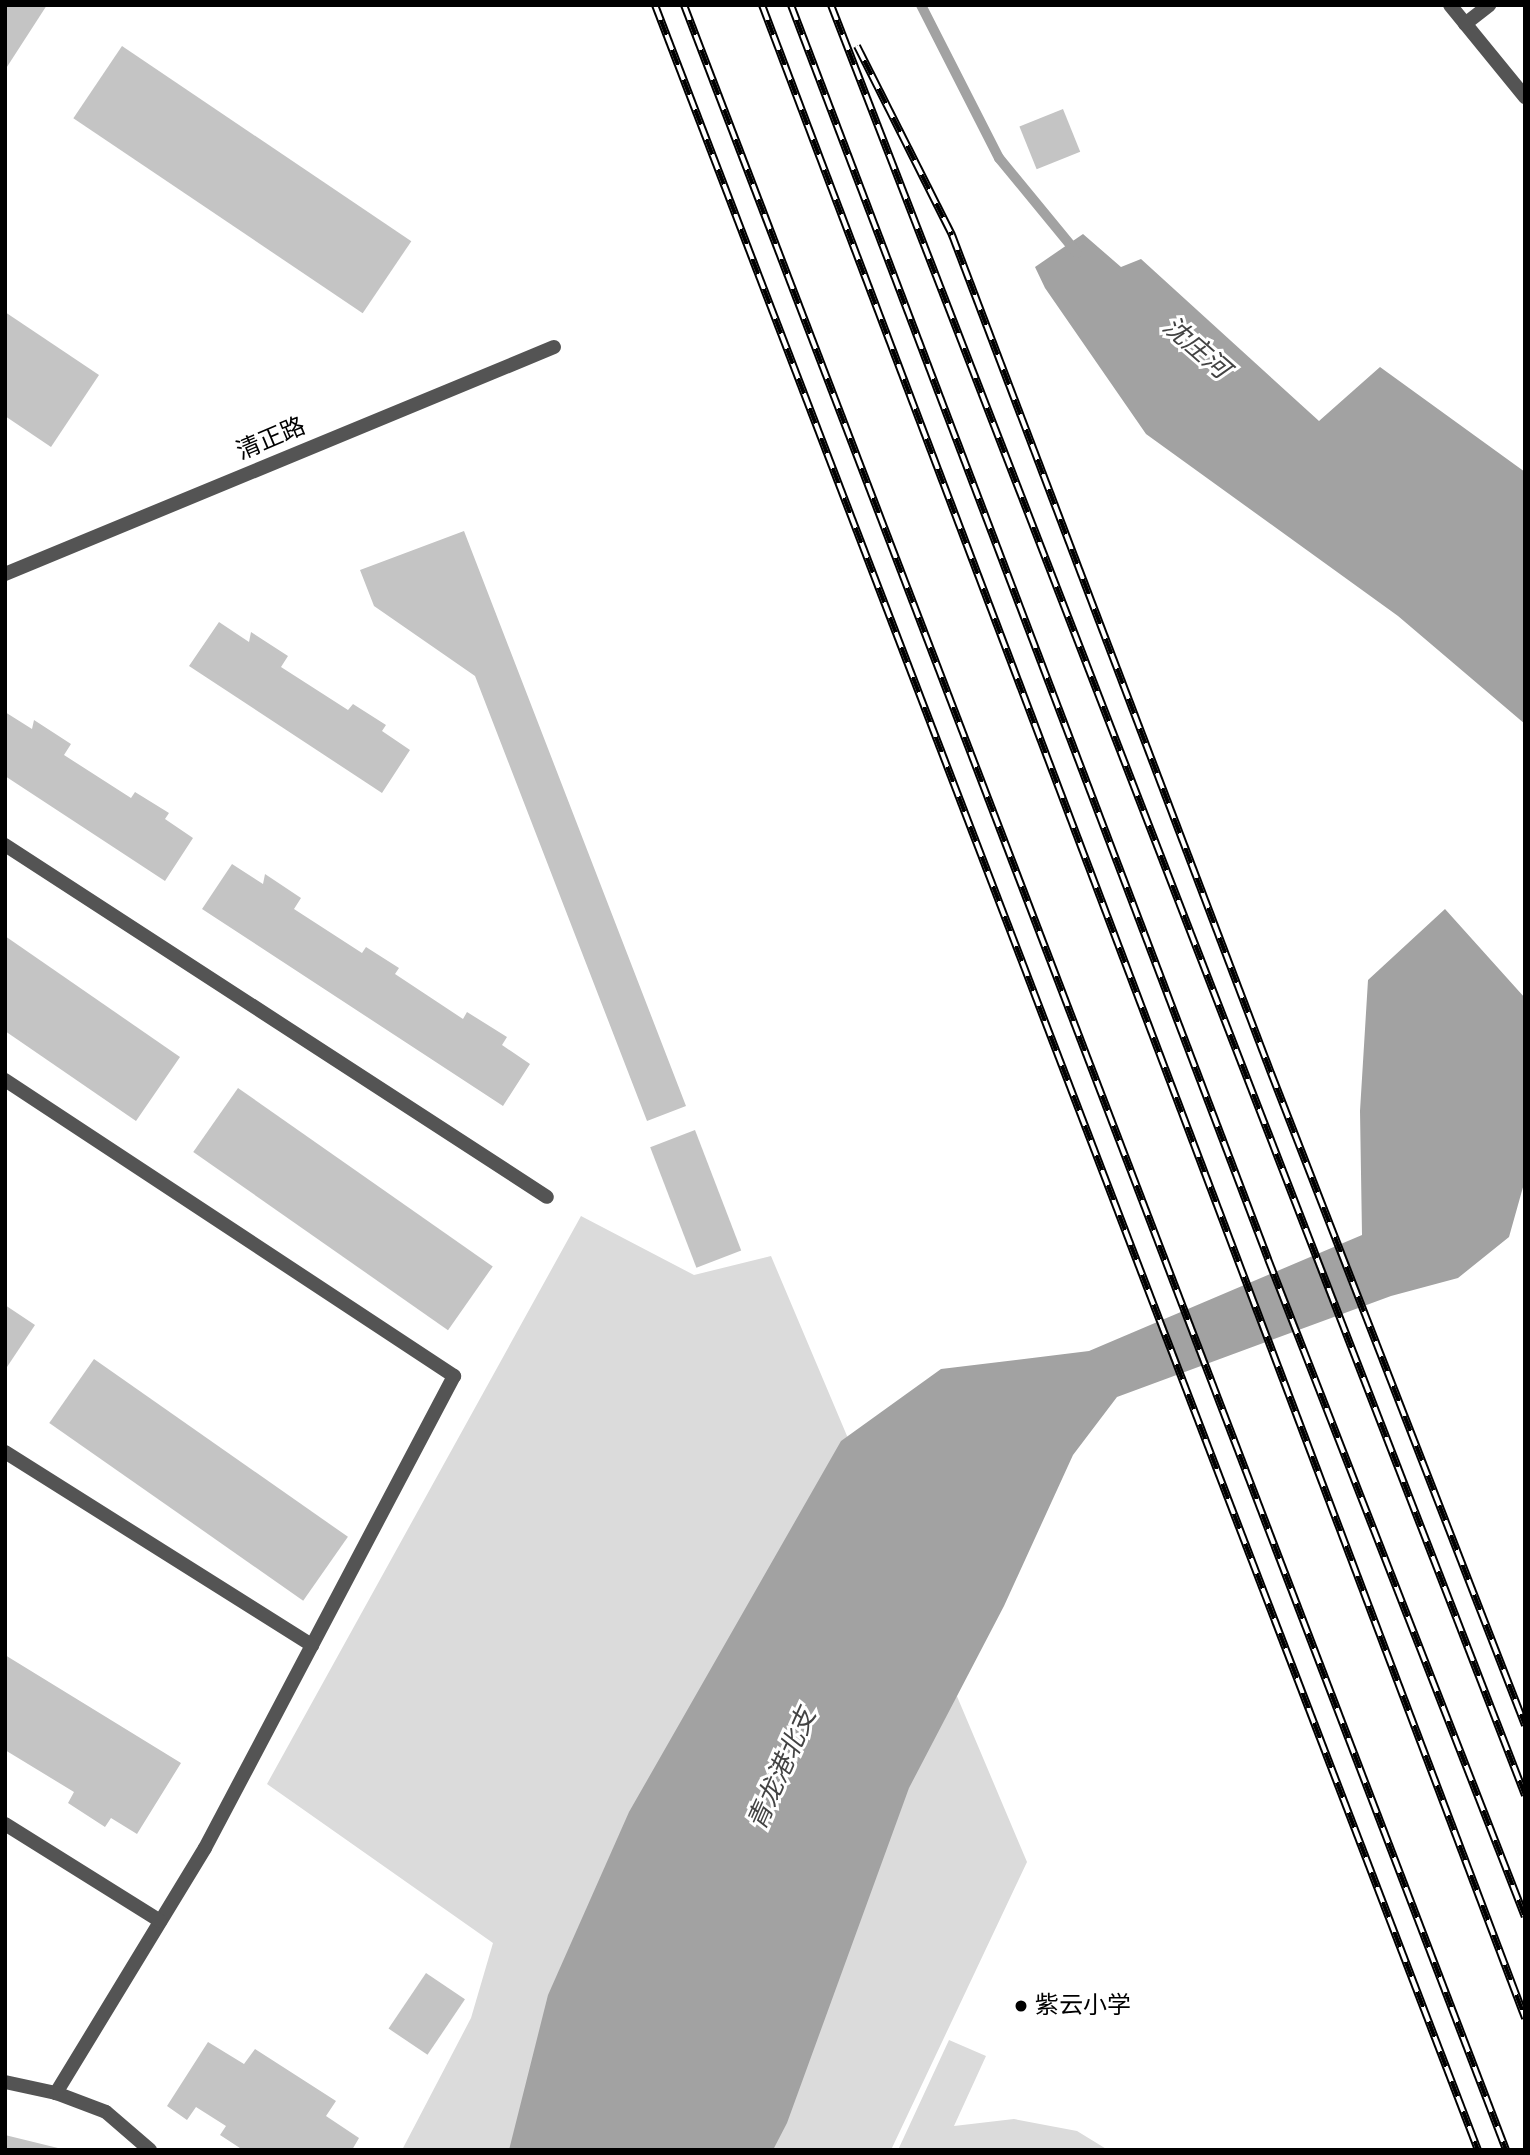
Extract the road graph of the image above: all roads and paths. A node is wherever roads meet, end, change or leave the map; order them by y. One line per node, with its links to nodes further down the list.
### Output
1 (1450, 5): 3 (street)
2 (1489, 5): 3 (street)
3 (1465, 24): 4 (street)
4 (1525, 97)
5 (554, 346): 6 (street, 清正路)
6 (5, 574)
7 (5, 845): 9 (street)
8 (5, 1080): 11 (street)
9 (547, 1198)
10 (5, 1452): 11 (street)
11 (312, 1645): 13 (street)
12 (5, 1824): 13 (street)
13 (160, 1921): 15 (street)
14 (5, 2082): 15 (street)
15 (56, 2093): 16 (street)
16 (150, 2150)

